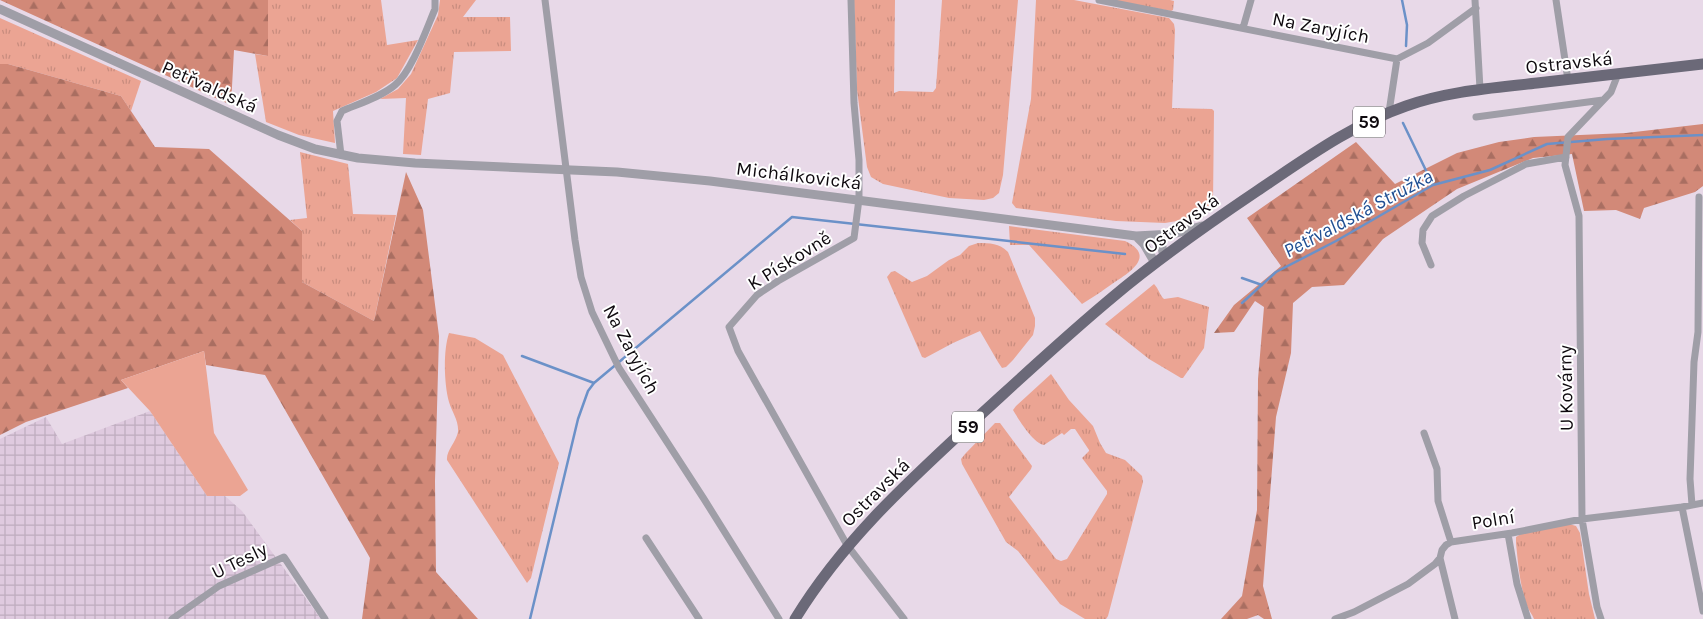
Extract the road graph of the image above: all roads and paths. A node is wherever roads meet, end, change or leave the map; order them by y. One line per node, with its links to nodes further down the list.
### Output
1 (435, 0): 18 (street)
2 (545, 0): 21 (street, Na Zaryjích)
3 (851, 0): 23 (street, K Pískovně)
4 (1098, 0): 9 (street, Na Zaryjích)
5 (1252, 0): 9 (street)
6 (1556, 0): 13 (street)
7 (1476, 4): 10 (street); 14 (street)
8 (0, 9): 18 (street, Petřvaldská)
9 (1244, 28): 10 (street, Na Zaryjích)
10 (1396, 59): 16 (street)
11 (1703, 64): 12 (main road, Ostravská / 59)
12 (1618, 74): 13 (main road, Ostravská / 59); 15 (street, U Kovárny)
13 (1568, 80): 14 (main road, Ostravská / 59)
14 (1480, 90): 16 (main road, Ostravská / 59)
15 (1603, 100): 17 (street); 19 (street, U Kovárny)
16 (1390, 112): 24 (main road, Ostravská / 59)
17 (1476, 117)
18 (341, 155): 20 (street, Petřvaldská)
19 (1566, 157): 28 (street); 33 (street, U Kovárny)
20 (415, 163): 21 (street, Michálkovická)
21 (565, 170): 23 (street, Michálkovická); 43 (street, Na Zaryjích)
22 (1699, 197): 31 (street)
23 (858, 199): 25 (street, Michálkovická); 37 (street, K Pískovně)
24 (1212, 223): 26 (street, Michálkovická); 27 (main road, Ostravská / 59)
25 (1136, 236): 26 (street, Michálkovická); 27 (street)
26 (1154, 236): 27 (street)
27 (1160, 260): 37 (main road, Ostravská / 59)
28 (1431, 265)
29 (1424, 433): 36 (street)
30 (1703, 502): 31 (street, Polní)
31 (1692, 505): 32 (street, Polní)
32 (1682, 507): 33 (street, Polní); 39 (street)
33 (1582, 519): 34 (street, Polní); 49 (street, U Kovárny)
34 (1508, 534): 36 (street, Polní); 48 (street)
35 (646, 538): 42 (street)
36 (1451, 542): 38 (street, Polní)
37 (847, 545): 44 (main road, Ostravská / 59); 45 (street)
38 (1440, 558): 46 (street, Polní); 47 (street)
39 (1703, 611)
40 (172, 619): 41 (street, U Tesly)
41 (325, 619)
42 (699, 619)
43 (779, 619)
44 (795, 619)
45 (904, 619)
46 (1335, 619)
47 (1456, 619)
48 (1528, 619)
49 (1601, 619)

